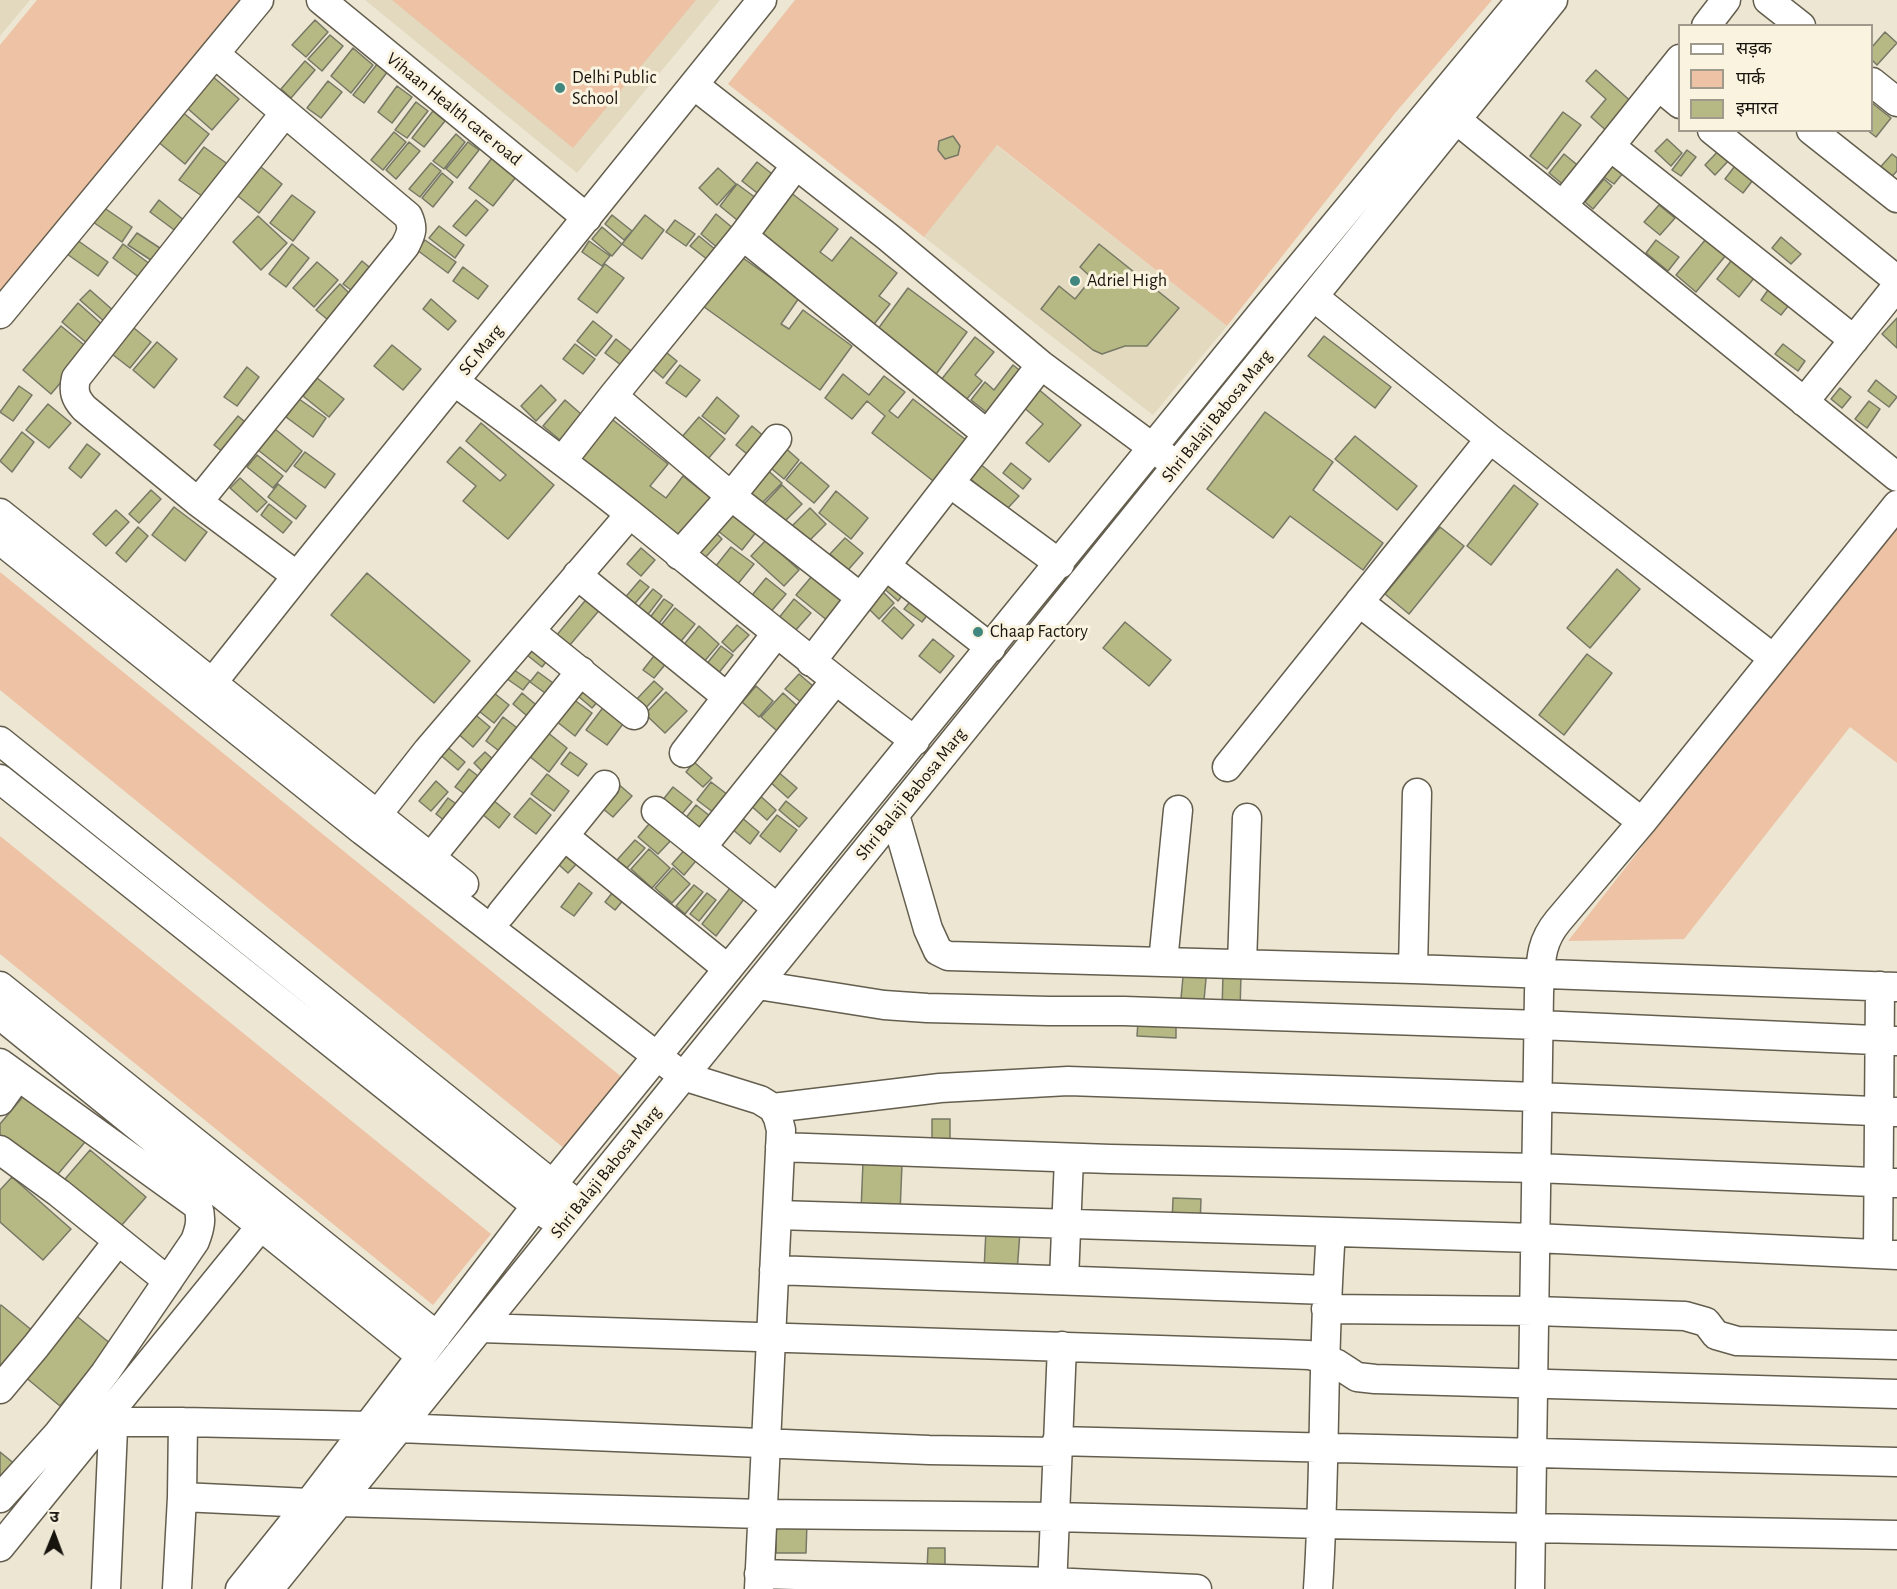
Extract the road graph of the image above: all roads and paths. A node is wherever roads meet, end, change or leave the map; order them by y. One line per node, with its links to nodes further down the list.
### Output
1 (259, 0): 10 (street)
2 (321, 0): 25 (street, Vihaan Health care road)
3 (762, 0): 13 (street, SG Marg)
4 (1521, 0): 17 (street, Shri Balaji Babosa Marg)
5 (1553, 0): 17 (street, Shri Balaji Babosa Marg)
6 (1726, 0): 8 (street)
7 (1768, 0): 9 (street)
8 (1708, 24)
9 (1798, 24)
10 (215, 54): 18 (street); 30 (street)
11 (1678, 61): 14 (street)
12 (1873, 83): 16 (street)
13 (694, 85): 22 (street); 25 (street, SG Marg)
14 (1658, 86): 15 (street); 21 (street)
15 (1678, 102)
16 (1897, 102)
17 (1446, 111): 24 (street); 29 (street, Shri Balaji Babosa Marg); 39 (street, Shri Balaji Babosa Marg)
18 (284, 114): 45 (street); 45 (street)
19 (1714, 132): 27 (street)
20 (1814, 132): 23 (street)
21 (1610, 146): 24 (street); 31 (street)
22 (796, 165): 26 (street); 32 (street)
23 (1897, 198)
24 (1563, 206): 35 (street)
25 (587, 218): 33 (street, SG Marg)
26 (743, 236): 34 (street); 36 (street)
27 (1897, 280)
28 (1897, 286): 31 (street)
29 (1314, 297): 38 (street); 41 (street, Shri Balaji Babosa Marg)
30 (0, 314)
31 (1854, 340): 35 (street)
32 (1041, 365): 36 (street); 39 (street)
33 (455, 382): 40 (street); 54 (street, SG Marg)
34 (613, 396): 40 (street); 44 (street)
35 (1804, 402): 42 (street)
36 (987, 434): 43 (street)
37 (777, 439): 44 (street)
38 (1490, 439): 56 (street); 60 (street)
39 (1154, 449): 41 (street); 51 (street, Shri Balaji Babosa Marg)
40 (562, 461): 48 (street)
41 (1176, 466): 77 (street, Shri Balaji Babosa Marg)
42 (1897, 477)
43 (950, 483): 51 (street); 52 (street)
44 (731, 496): 50 (street); 55 (street)
45 (198, 502): 54 (street)
46 (1897, 505): 60 (street)
47 (0, 513): 64 (street)
48 (630, 514): 50 (street); 53 (street)
49 (0, 540): 64 (street)
50 (679, 555): 58 (street)
51 (1060, 564): 59 (street, Shri Balaji Babosa Marg)
52 (886, 566): 55 (street); 59 (street)
53 (577, 575): 57 (street); 65 (street)
54 (297, 576): 64 (street, SG Marg)
55 (860, 597): 61 (street)
56 (1359, 602): 70 (street); 79 (street)
57 (530, 632): 62 (street); 76 (street)
58 (776, 634): 61 (street); 65 (street)
59 (991, 648): 68 (street, Shri Balaji Babosa Marg)
60 (1773, 658): 79 (street)
61 (811, 662): 63 (street)
62 (581, 671): 66 (street); 82 (street)
63 (835, 681): 68 (street); 81 (street)
64 (206, 691): 76 (street); 96 (street)
65 (727, 697): 69 (street)
66 (634, 715)
67 (0, 741): 108 (street)
68 (915, 741): 83 (street, Shri Balaji Babosa Marg)
69 (684, 753)
70 (1227, 767)
71 (0, 779): 108 (street)
72 (605, 784): 80 (street)
73 (1417, 793): 88 (street)
74 (1178, 810): 85 (street)
75 (656, 811): 81 (street)
76 (377, 815): 82 (street)
77 (895, 815): 85 (street); 90 (street, Shri Balaji Babosa Marg)
78 (1247, 818): 86 (street)
79 (1642, 822): 89 (street)
80 (564, 836): 84 (street); 87 (street)
81 (702, 847): 83 (street)
82 (431, 857): 84 (street)
83 (777, 908): 87 (street, Shri Balaji Babosa Marg)
84 (501, 914): 96 (street)
85 (1163, 962): 86 (street)
86 (1242, 964): 88 (street)
87 (728, 969): 96 (street, Shri Balaji Babosa Marg)
88 (1413, 969): 89 (street)
89 (1540, 973): 92 (street); 94 (street)
90 (758, 985): 94 (street); 98 (street, Shri Balaji Babosa Marg)
91 (0, 986): 125 (street)
92 (1888, 987): 95 (street)
93 (0, 1015): 112 (street)
94 (1539, 1025): 95 (street); 99 (street)
95 (1888, 1041): 102 (street)
96 (661, 1050): 98 (street); 108 (street, Shri Balaji Babosa Marg)
97 (9, 1070): 100 (street); 119 (street)
98 (691, 1074): 101 (street); 110 (street, Shri Balaji Babosa Marg)
99 (1537, 1097): 101 (street); 102 (street); 106 (street)
100 (0, 1101)
101 (773, 1108): 103 (street)
102 (1888, 1112): 107 (street)
103 (780, 1147): 105 (street); 109 (street)
104 (0, 1150): 115 (street)
105 (1069, 1158): 106 (street); 111 (street)
106 (1536, 1168): 107 (street); 114 (street)
107 (1887, 1183): 116 (street)
108 (544, 1195): 110 (street); 125 (street, Shri Balaji Babosa Marg)
109 (777, 1215): 111 (street); 117 (street)
110 (571, 1216): 122 (street, Shri Balaji Babosa Marg)
111 (1065, 1224): 113 (street); 118 (street)
112 (261, 1226): 125 (street); 131 (street)
113 (1331, 1232): 114 (street); 120 (street)
114 (1535, 1238): 116 (street); 121 (street)
115 (118, 1241): 119 (street); 129 (street)
116 (1888, 1255)
117 (774, 1270): 118 (street); 123 (street)
118 (1064, 1280): 120 (street)
119 (168, 1281): 141 (street)
120 (1326, 1299): 121 (street); 127 (street)
121 (1535, 1311): 124 (street); 128 (street)
122 (480, 1328): 123 (street); 134 (street, Shri Balaji Babosa Marg)
123 (771, 1337): 126 (street); 135 (street)
124 (1897, 1345)
125 (429, 1346): 133 (street, Shri Balaji Babosa Marg)
126 (1062, 1346): 127 (street); 136 (street)
127 (1325, 1359): 128 (street); 137 (street)
128 (1532, 1383): 130 (street); 138 (street)
129 (0, 1389)
130 (1897, 1394)
131 (114, 1414): 132 (street); 149 (street); 152 (street)
132 (183, 1422): 133 (street); 140 (street)
133 (369, 1426): 143 (street, Shri Balaji Babosa Marg)
134 (399, 1428): 135 (street); 142 (street, Shri Balaji Babosa Marg)
135 (766, 1443): 136 (street); 144 (street)
136 (1057, 1447): 137 (street); 145 (street)
137 (1324, 1448): 138 (street); 146 (street)
138 (1532, 1453): 139 (street); 147 (street)
139 (1897, 1462)
140 (182, 1497): 143 (street); 153 (street)
141 (0, 1498)
142 (339, 1502): 144 (street); 155 (street, Shri Balaji Babosa Marg)
143 (309, 1503): 154 (street, Shri Balaji Babosa Marg)
144 (762, 1514): 145 (street); 150 (street)
145 (1055, 1517): 146 (street); 151 (street)
146 (1323, 1524): 147 (street); 157 (street)
147 (1530, 1528): 148 (street); 158 (street)
148 (1897, 1534)
149 (0, 1547)
150 (759, 1582): 151 (street)
151 (1052, 1585): 156 (street)
152 (106, 1589)
153 (177, 1589)
154 (240, 1589)
155 (269, 1589)
156 (1197, 1589)
157 (1318, 1589)
158 (1530, 1589)

